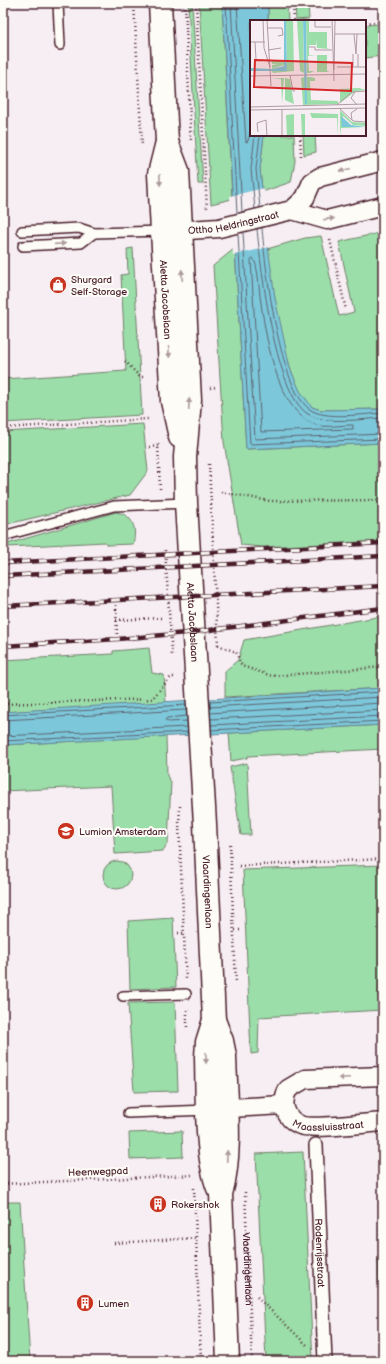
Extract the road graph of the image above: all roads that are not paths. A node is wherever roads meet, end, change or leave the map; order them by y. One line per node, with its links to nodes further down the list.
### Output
1 (58, 3): 3 (lane)
2 (160, 3): 8 (street, Aletta Jacobslaan)
3 (60, 45)
4 (383, 160): 6 (street, Ottho Heldringstraat, one-way to 6)
5 (383, 206): 6 (street, Ottho Heldringstraat, one-way to 5)
6 (285, 212): 8 (street, Ottho Heldringstraat)
7 (22, 231): 9 (lane)
8 (172, 231): 9 (lane); 11 (street, Aletta Jacobslaan)
9 (94, 234): 10 (lane, one-way to 9)
10 (22, 246)
11 (186, 504): 12 (lane); 13 (street, Aletta Jacobslaan)
12 (3, 536)
13 (201, 764): 18 (street, Vlaardingenlaan)
14 (186, 994): 15 (lane)
15 (123, 996)
16 (383, 1076): 17 (street, Maassluisstraat, one-way to 17)
17 (283, 1105): 18 (street, Maassluisstraat); 20 (street, Maassluisstraat)
18 (217, 1109): 19 (lane); 22 (street, Vlaardingenlaan)
19 (128, 1113)
20 (383, 1122)
21 (316, 1145): 23 (street, Rodenrijsstraat)
22 (228, 1361)
23 (325, 1361)

